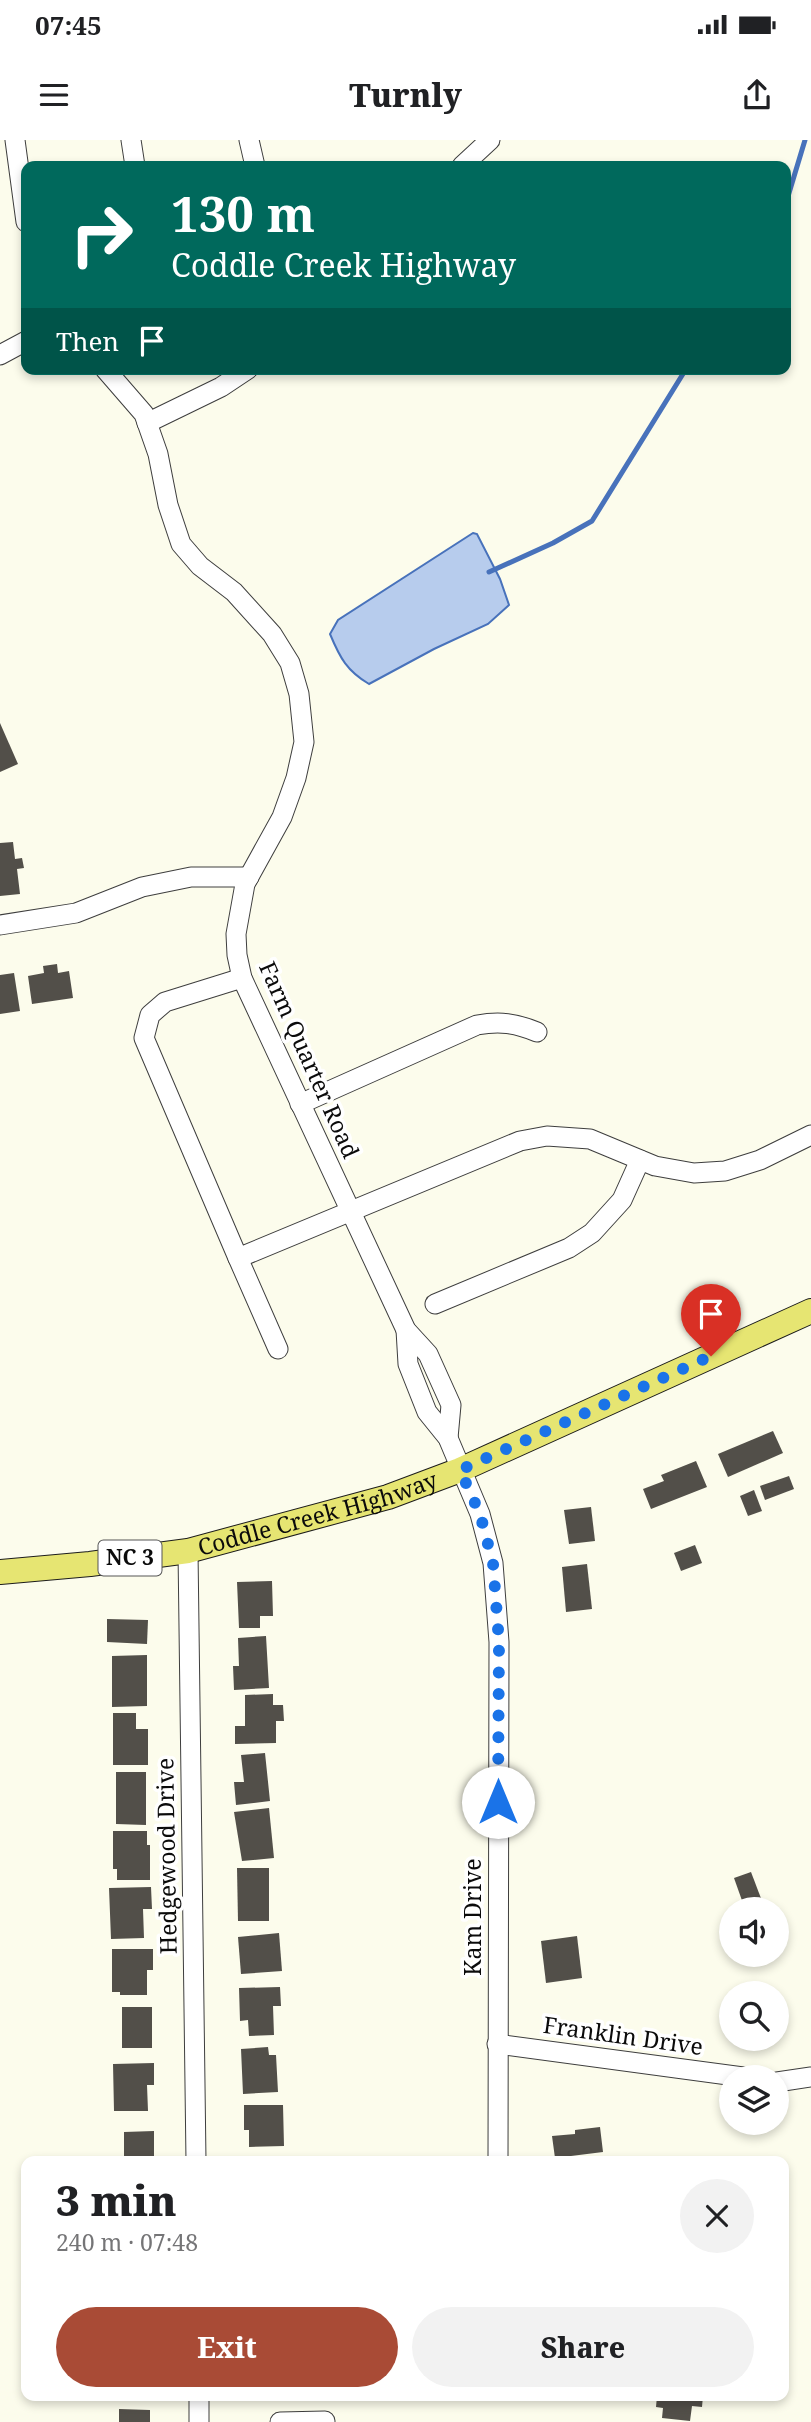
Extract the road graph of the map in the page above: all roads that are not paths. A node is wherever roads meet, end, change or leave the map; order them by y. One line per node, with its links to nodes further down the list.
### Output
1 (15, 140): 8 (street)
2 (131, 140): 5 (street)
3 (249, 140): 6 (street)
4 (489, 140): 7 (street)
5 (134, 161)
6 (254, 161)
7 (466, 161)
8 (21, 185)
9 (21, 344): 10 (street)
10 (0, 355)
11 (110, 375): 13 (street, Farm Quarter Road)
12 (239, 375): 13 (street)
13 (147, 423): 14 (street, Farm Quarter Road)
14 (249, 877): 15 (street); 16 (street, Farm Quarter Road)
15 (0, 925)
16 (242, 978): 18 (street, Farm Quarter Road); 22 (street)
17 (537, 1032): 18 (street)
18 (300, 1104): 21 (street, Farm Quarter Road)
19 (811, 1135): 20 (street)
20 (640, 1160): 21 (street); 23 (street)
21 (350, 1213): 22 (street); 26 (street, Farm Quarter Road)
22 (238, 1258): 25 (street)
23 (435, 1304)
24 (811, 1311): 26 (main road, Coddle Creek Highway / NC 3)
25 (278, 1349)
26 (460, 1470): 27 (main road, Coddle Creek Highway / NC 3); 29 (street, Kam Drive)
27 (188, 1551): 28 (main road, Coddle Creek Highway / NC 3); 33 (street, Hedgewood Drive)
28 (0, 1572)
29 (497, 2044): 30 (street, Franklin Drive); 34 (street, Kam Drive)
30 (719, 2074)
31 (811, 2077): 32 (street)
32 (789, 2080)
33 (196, 2156)
34 (498, 2156)
35 (199, 2401): 37 (street)
36 (325, 2421): 38 (street)
37 (199, 2422)
38 (280, 2422)

